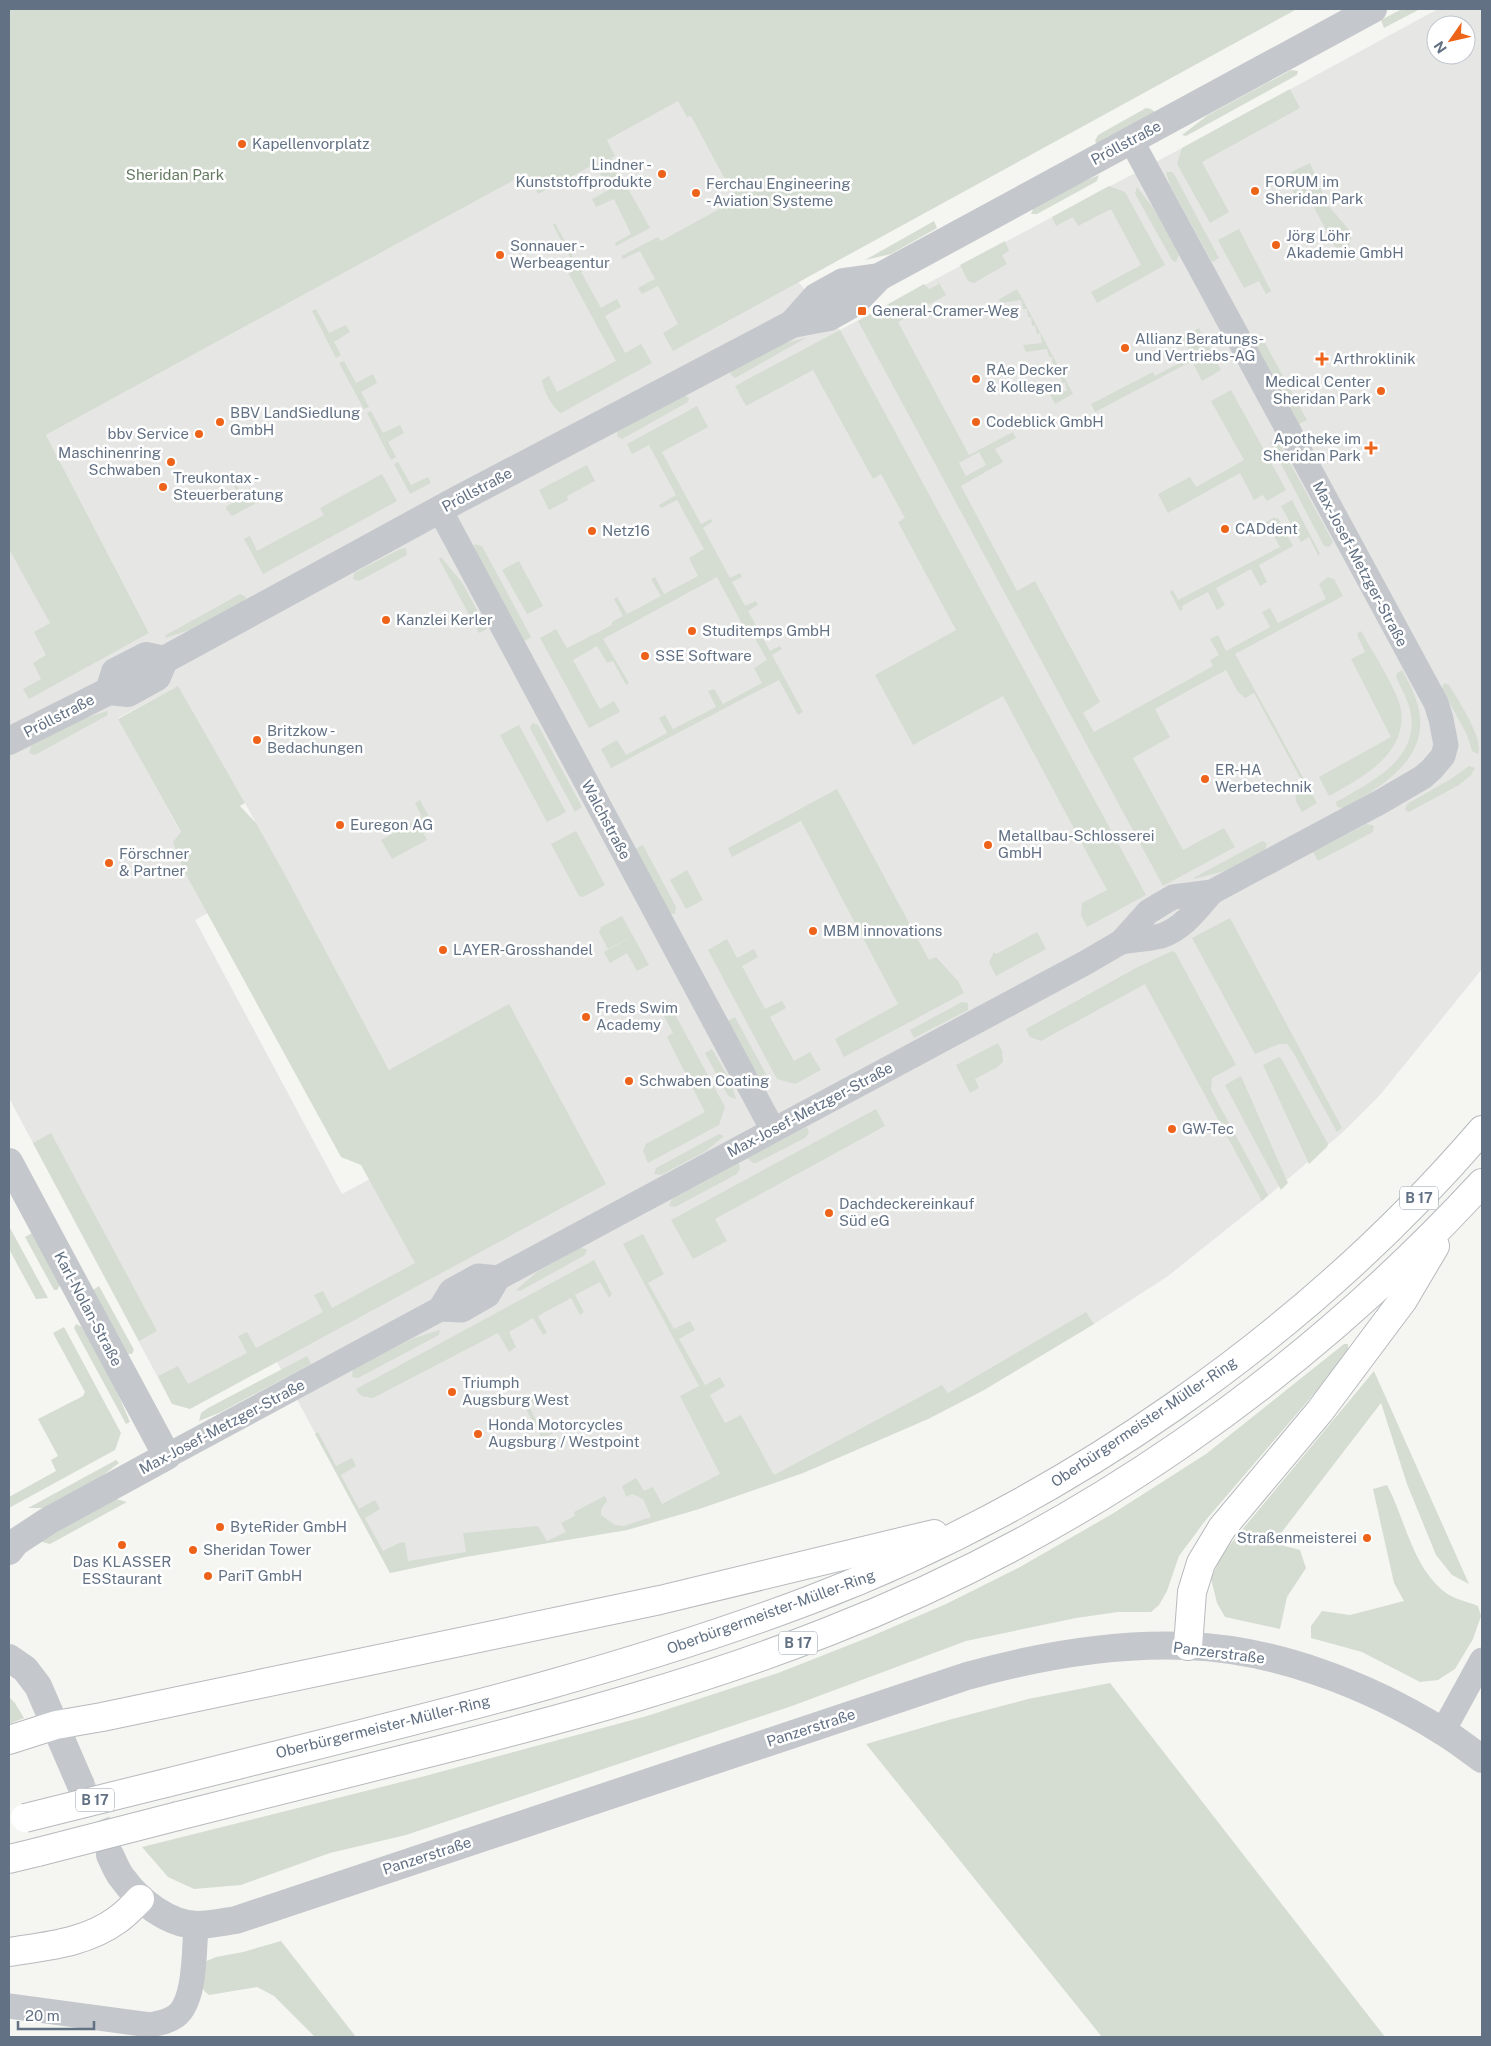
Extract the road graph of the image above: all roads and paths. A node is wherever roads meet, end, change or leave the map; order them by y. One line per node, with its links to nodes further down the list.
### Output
1 (1373, 9): 2 (street, Pröllstraße)
2 (1132, 140): 3 (street, Pröllstraße); 5 (street, Max-Josef-Metzger-Straße)
3 (440, 510): 4 (street, Pröllstraße); 5 (street, Walchstraße)
4 (9, 741)
5 (773, 1130): 10 (street, Max-Josef-Metzger-Straße)
6 (1482, 1130): 11 (highway, Oberbürgermeister-Müller-Ring / B 17)
7 (9, 1162): 10 (street, Karl-Nolan-Straße)
8 (1482, 1183): 9 (highway, B 17)
9 (1453, 1215): 13 (highway); 23 (highway, B 17, bridge)
10 (167, 1456): 12 (street, Max-Josef-Metzger-Straße)
11 (984, 1521): 16 (highway); 21 (highway, Oberbürgermeister-Müller-Ring / B 17, bridge)
12 (9, 1551)
13 (1188, 1646): 17 (street, Panzerstraße); 25 (street, Panzerstraße)
14 (9, 1658): 16 (street)
15 (1482, 1660): 17 (street)
16 (56, 1726): 18 (highway); 20 (street)
17 (1443, 1731): 19 (street, Panzerstraße)
18 (9, 1740)
19 (1482, 1760)
20 (80, 1782)
21 (17, 1820)
22 (110, 1855): 24 (street, Panzerstraße)
23 (9, 1859)
24 (140, 1899): 25 (street, Panzerstraße); 26 (highway)
25 (196, 1925): 27 (street)
26 (9, 1952)
27 (9, 2006)

